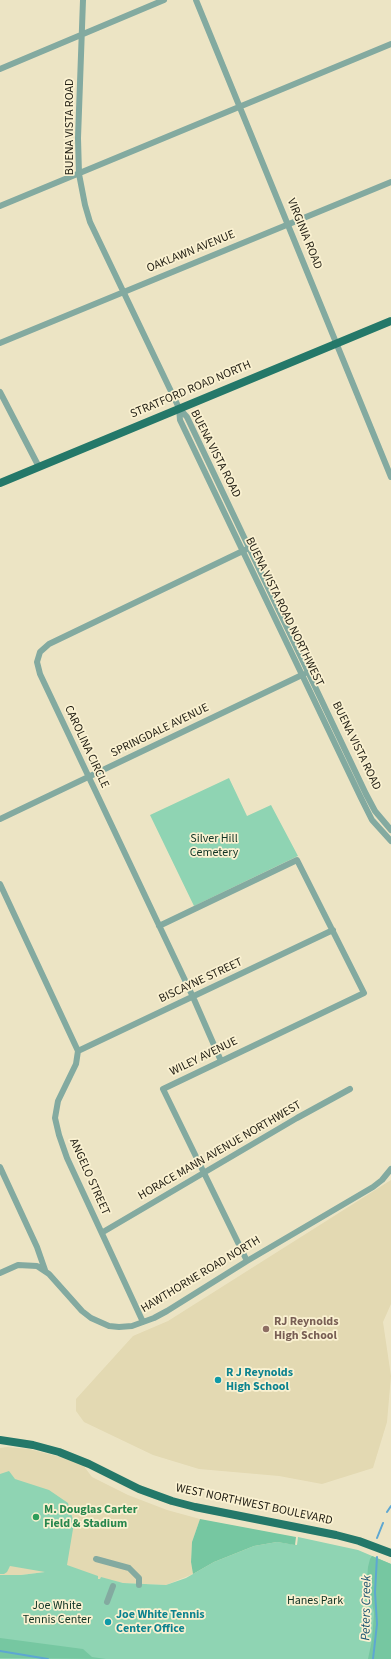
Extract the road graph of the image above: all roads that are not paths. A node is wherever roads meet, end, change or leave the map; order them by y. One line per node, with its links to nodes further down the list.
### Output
1 (83, 0): 4 (street, BUENA VISTA ROAD)
2 (164, 0): 4 (street)
3 (196, 0): 7 (street, VIRGINIA ROAD)
4 (82, 34): 6 (street); 8 (street, BUENA VISTA ROAD)
5 (391, 44): 7 (street)
6 (0, 69)
7 (240, 106): 8 (street); 11 (street, VIRGINIA ROAD)
8 (79, 174): 10 (street); 12 (street, BUENA VISTA ROAD)
9 (391, 182): 11 (street, OAKLAWN AVENUE)
10 (0, 206)
11 (288, 224): 12 (street, OAKLAWN AVENUE); 14 (street, VIRGINIA ROAD)
12 (122, 292): 15 (street, OAKLAWN AVENUE); 17 (street, BUENA VISTA ROAD)
13 (391, 321): 14 (main road, STRATFORD ROAD NORTH)
14 (337, 342): 17 (main road, STRATFORD ROAD NORTH); 19 (street, VIRGINIA ROAD)
15 (0, 343)
16 (0, 392): 18 (street)
17 (179, 408): 18 (main road, STRATFORD ROAD NORTH); 21 (street, BUENA VISTA ROAD); 22 (street, BUENA VISTA ROAD NORTHWEST)
18 (39, 467): 20 (main road, STRATFORD ROAD NORTH)
19 (391, 477)
20 (0, 483)
21 (249, 548): 22 (street, CAROLINA CIRCLE); 23 (street, BUENA VISTA ROAD)
22 (243, 551): 24 (street, BUENA VISTA ROAD NORTHWEST); 25 (street, CAROLINA CIRCLE)
23 (308, 672): 24 (street, SPRINGDALE AVENUE); 27 (street, BUENA VISTA ROAD)
24 (302, 675): 25 (street, SPRINGDALE AVENUE); 28 (street, BUENA VISTA ROAD NORTHWEST)
25 (88, 778): 26 (street, SPRINGDALE AVENUE); 30 (street, CAROLINA CIRCLE)
26 (0, 818)
27 (391, 830)
28 (391, 841)
29 (0, 884): 33 (street)
30 (159, 926): 31 (street); 32 (street, CAROLINA CIRCLE)
31 (332, 930): 32 (street, BISCAYNE STREET); 34 (street, WILEY AVENUE)
32 (193, 997): 33 (street, BISCAYNE STREET); 34 (street, CAROLINA CIRCLE)
33 (78, 1051): 39 (street, ANGELO STREET)
34 (221, 1061): 38 (street, WILEY AVENUE)
35 (350, 1090): 38 (street, HORACE MANN AVENUE NORTHWEST)
36 (0, 1167): 41 (street)
37 (391, 1169): 40 (street, HAWTHORNE ROAD NORTH)
38 (205, 1173): 39 (street, HORACE MANN AVENUE NORTHWEST); 40 (street, WILEY AVENUE)
39 (102, 1232): 43 (street, ANGELO STREET)
40 (247, 1261): 43 (street, HAWTHORNE ROAD NORTH)
41 (45, 1270): 42 (street, HAWTHORNE ROAD NORTH); 43 (street, HAWTHORNE ROAD NORTH)
42 (0, 1273)
43 (143, 1322)
44 (0, 1440): 45 (main road, WEST NORTHWEST BOULEVARD)
45 (391, 1553)
46 (96, 1559): 47 (street)
47 (139, 1585)
48 (113, 1586): 49 (street)
49 (108, 1602)

